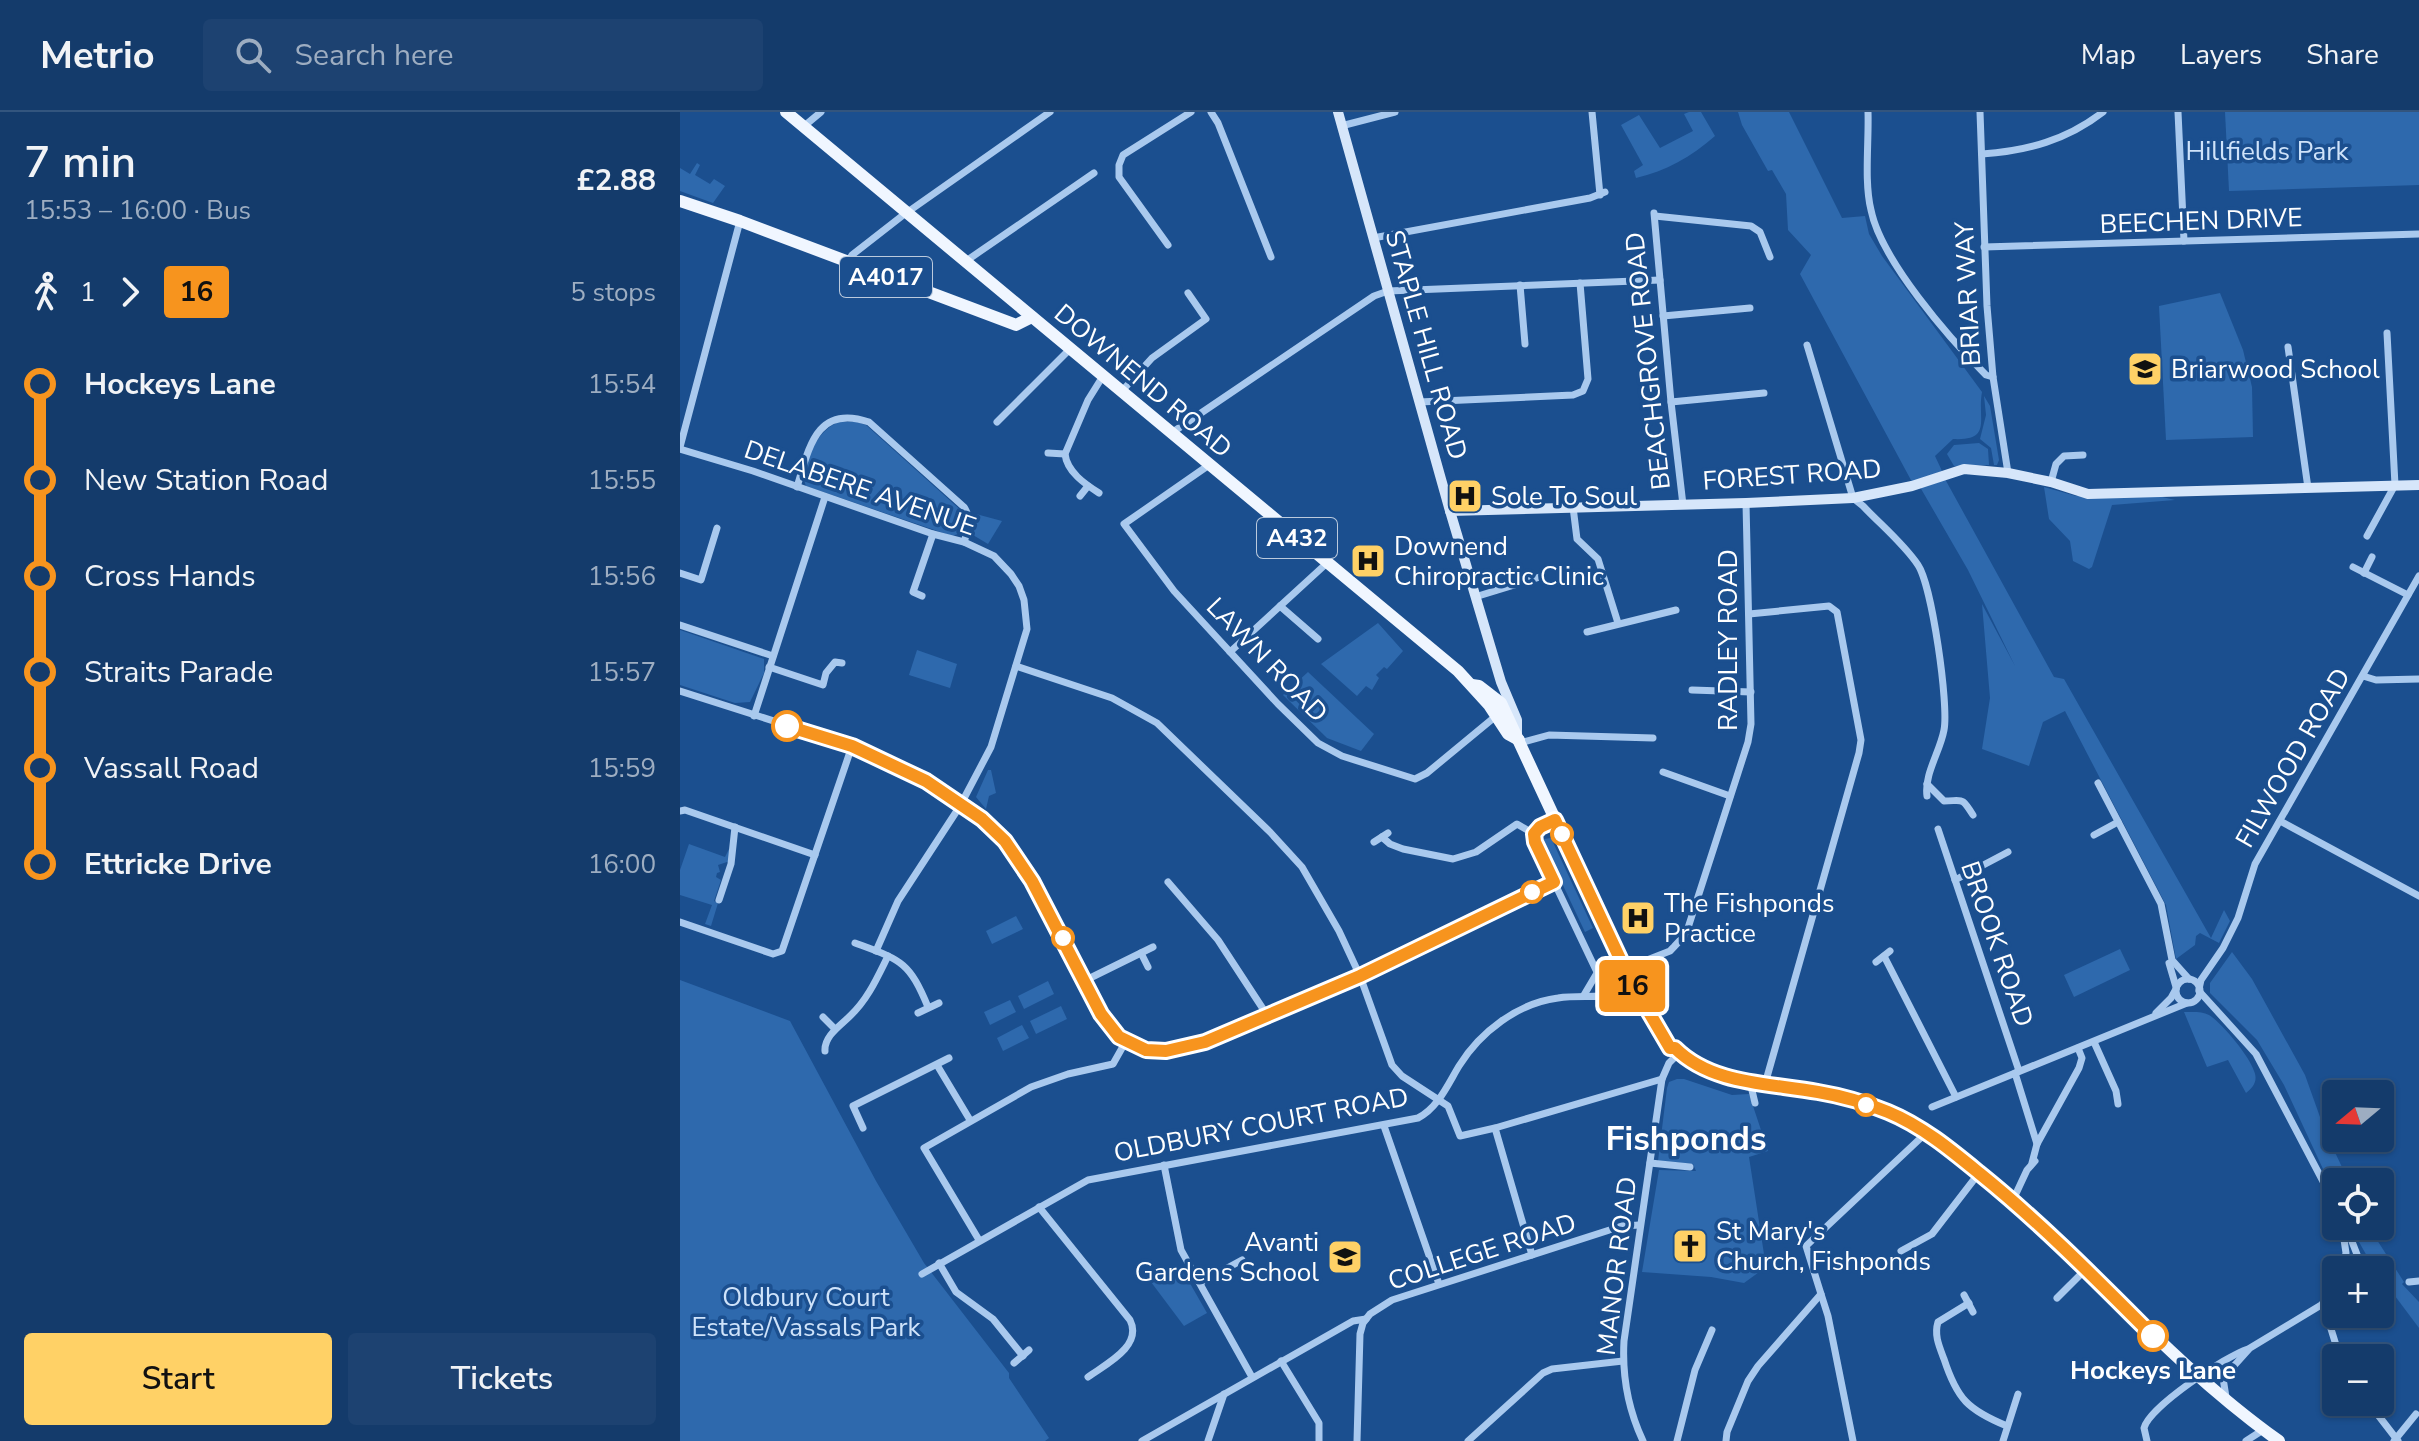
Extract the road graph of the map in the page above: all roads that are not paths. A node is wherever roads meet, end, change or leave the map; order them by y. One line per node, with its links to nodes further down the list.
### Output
1 (786, 112): 14 (main road, DOWNEND ROAD / A432)
2 (821, 112): 14 (street)
3 (1050, 112): 18 (street)
4 (1191, 112): 23 (street)
5 (1211, 112): 25 (street)
6 (1338, 112): 13 (main road, STAPLE HILL ROAD)
7 (1395, 112): 13 (street)
8 (1592, 112): 21 (street)
9 (1868, 112): 43 (street)
10 (1980, 112): 15 (street, BRIAR WAY)
11 (2103, 112): 15 (street)
12 (2178, 112): 22 (street)
13 (1341, 126): 21 (main road, STAPLE HILL ROAD)
14 (803, 127): 18 (main road, DOWNEND ROAD / A432)
15 (1982, 154): 24 (street, BRIAR WAY)
16 (1094, 173): 27 (street)
17 (680, 201): 19 (main road, A4017)
18 (907, 213): 27 (main road, DOWNEND ROAD / A432); 28 (street)
19 (740, 221): 28 (main road, A4017); 48 (street)
20 (2419, 234): 22 (street, BEECHEN DRIVE)
21 (1373, 238): 32 (main road, STAPLE HILL ROAD)
22 (2184, 241): 24 (street, BEECHEN DRIVE)
23 (1168, 245)
24 (1984, 247): 43 (street, BRIAR WAY)
25 (1271, 257)
26 (1770, 257): 29 (street, BEACHGROVE ROAD)
27 (966, 261): 36 (main road, DOWNEND ROAD / A432)
28 (848, 262): 36 (main road, A4017)
29 (1660, 280): 30 (street); 35 (street, BEACHGROVE ROAD)
30 (1580, 283): 31 (street); 46 (street)
31 (1520, 285): 32 (street); 38 (street)
32 (1388, 291): 46 (main road, STAPLE HILL ROAD); 50 (street)
33 (1188, 293): 44 (street)
34 (1750, 308): 35 (street)
35 (1663, 316): 47 (street, BEACHGROVE ROAD)
36 (1032, 317): 41 (main road, DOWNEND ROAD / A432)
37 (2387, 333): 58 (street)
38 (1525, 344)
39 (1807, 345): 66 (street)
40 (2288, 347): 62 (street)
41 (1070, 349): 42 (main road, DOWNEND ROAD / A432); 49 (street)
42 (1103, 376): 44 (main road, DOWNEND ROAD / A432); 53 (street)
43 (1993, 377): 56 (street, BRIAR WAY)
44 (1122, 391): 50 (main road, DOWNEND ROAD / A432)
45 (1764, 393): 47 (street)
46 (1419, 402): 70 (main road, STAPLE HILL ROAD)
47 (1671, 402): 68 (street, BEACHGROVE ROAD)
48 (684, 412): 51 (street)
49 (997, 422)
50 (1173, 432): 55 (main road, DOWNEND ROAD / A432)
51 (680, 448): 61 (street, DELABERE AVENUE)
52 (1048, 453): 53 (street)
53 (1065, 454): 60 (street)
54 (2083, 455): 57 (street)
55 (1209, 465): 76 (main road, DOWNEND ROAD / A432); 94 (street, LAWN ROAD)
56 (2008, 473): 57 (main road, FOREST ROAD); 66 (main road, FOREST ROAD)
57 (2051, 482): 62 (main road, FOREST ROAD)
58 (2395, 485): 59 (main road, FOREST ROAD); 62 (main road, FOREST ROAD); 73 (street)
59 (2419, 485)
60 (1088, 486): 63 (street); 64 (street)
61 (797, 487): 65 (street, DELABERE AVENUE); 74 (street)
62 (2308, 488)
63 (1099, 493)
64 (1080, 496)
65 (825, 497): 72 (street, DELABERE AVENUE); 95 (street)
66 (1853, 498): 67 (main road, FOREST ROAD); 113 (street)
67 (1746, 503): 68 (main road, FOREST ROAD); 89 (street, RADLEY ROAD)
68 (1683, 505): 69 (main road, FOREST ROAD)
69 (1573, 507): 70 (main road, FOREST ROAD); 90 (street)
70 (1450, 511): 86 (main road, STAPLE HILL ROAD)
71 (717, 528): 78 (street)
72 (933, 534): 74 (street, DELABERE AVENUE); 83 (street)
73 (2367, 536)
74 (964, 542): 97 (street, DELABERE AVENUE)
75 (2372, 557): 79 (street)
76 (1327, 563): 87 (street); 102 (main road, DOWNEND ROAD / A432)
77 (2353, 567): 79 (street)
78 (680, 573)
79 (2364, 573): 84 (street)
80 (1543, 576): 86 (street)
81 (2419, 577): 84 (street, FILWOOD ROAD)
82 (903, 591): 83 (street)
83 (913, 592): 85 (street)
84 (2408, 595): 99 (street, FILWOOD ROAD)
85 (922, 596)
86 (1475, 597): 101 (main road, STAPLE HILL ROAD)
87 (1280, 606): 93 (street); 94 (street)
88 (1676, 610): 90 (street)
89 (1749, 614): 105 (street, RADLEY ROAD); 174 (street)
90 (1618, 623): 92 (street)
91 (680, 625): 95 (street)
92 (1587, 632)
93 (1318, 639)
94 (1230, 652): 108 (street, LAWN ROAD)
95 (773, 656): 98 (street)
96 (842, 663): 98 (street)
97 (1016, 666): 117 (street, DELABERE AVENUE); 147 (street)
98 (769, 667): 107 (street)
99 (2363, 676): 100 (street); 121 (street, FILWOOD ROAD)
100 (2419, 679)
101 (1501, 682): 106 (main road, STAPLE HILL ROAD); 110 (main road, STAPLE HILL ROAD)
102 (1472, 685): 106 (main road, DOWNEND ROAD / A432); 108 (main road, DOWNEND ROAD / A432)
103 (1692, 690): 105 (street)
104 (680, 691): 107 (street)
105 (1751, 692): 115 (street, RADLEY ROAD)
106 (1501, 703): 110 (main road, A432)
107 (754, 716): 111 (street)
108 (1496, 716): 110 (main road, A432)
109 (1653, 738): 110 (street)
110 (1519, 739): 120 (main road, A432)
111 (852, 746): 117 (street); 129 (street)
112 (1663, 772): 115 (street)
113 (1927, 783): 116 (street); 119 (street)
114 (2098, 783): 122 (street)
115 (1730, 796): 145 (street, RADLEY ROAD)
116 (1927, 796)
117 (960, 806): 139 (street, DELABERE AVENUE); 149 (street)
118 (680, 811): 123 (street)
119 (1973, 815)
120 (1555, 820): 125 (street); 145 (main road, A432)
121 (2280, 821): 133 (street); 143 (street, FILWOOD ROAD)
122 (2118, 822): 126 (street); 136 (street)
123 (735, 827): 129 (street); 134 (street)
124 (1938, 829): 130 (street, BROOK ROAD)
125 (1534, 834): 127 (street); 132 (street)
126 (2094, 835)
127 (1374, 842)
128 (2008, 852): 130 (street)
129 (815, 855): 135 (street)
130 (1955, 880): 171 (street, BROOK ROAD)
131 (1168, 882): 159 (street)
132 (1554, 882): 146 (street); 147 (street)
133 (2419, 896)
134 (719, 900)
135 (680, 922)
136 (2166, 935): 148 (street); 151 (street)
137 (855, 943): 139 (street)
138 (1153, 947): 140 (street)
139 (876, 951): 141 (street)
140 (1141, 953): 144 (street); 149 (street)
141 (888, 956): 157 (street); 163 (street)
142 (1876, 962): 175 (street)
143 (2214, 965): 148 (street); 152 (street, FILWOOD ROAD)
144 (1148, 967)
145 (1624, 969): 150 (main road, A432)
146 (1597, 973): 153 (street); 154 (street)
147 (1360, 976): 159 (street); 176 (street)
148 (2189, 979): 151 (street); 152 (street)
149 (1084, 981): 164 (street)
150 (1633, 988): 154 (street, OLDBURY COURT ROAD); 167 (main road, A432)
151 (2176, 988): 155 (street); 162 (street)
152 (2199, 990): 155 (street); 160 (street)
153 (1584, 995): 154 (street, OLDBURY COURT ROAD); 176 (street, OLDBURY COURT ROAD)
154 (1613, 995)
155 (2190, 1002): 160 (street); 162 (street)
156 (939, 1003): 157 (street)
157 (928, 1007): 158 (street)
158 (918, 1013)
159 (1267, 1015): 164 (street)
160 (2222, 1016): 190 (street)
161 (823, 1017): 163 (street)
162 (2151, 1017): 165 (street)
163 (835, 1029): 168 (street)
164 (1126, 1041): 180 (street)
165 (2094, 1042): 166 (street); 178 (street)
166 (2078, 1048): 171 (street); 185 (street)
167 (1677, 1050): 172 (street, MANOR ROAD); 173 (main road, A432)
168 (825, 1051)
169 (949, 1058): 170 (street)
170 (937, 1065): 180 (street); 182 (street)
171 (2017, 1072): 175 (street); 185 (street, BROOK ROAD)
172 (1662, 1079): 183 (street); 186 (street, MANOR ROAD)
173 (1750, 1082): 174 (main road, A432); 177 (street)
174 (1765, 1084): 184 (main road, A432)
175 (1956, 1097): 179 (street)
176 (1439, 1099): 181 (street, OLDBURY COURT ROAD); 183 (street)
177 (1755, 1103)
178 (2118, 1104)
179 (1932, 1107)
180 (970, 1120): 194 (street)
181 (1384, 1126): 187 (street, OLDBURY COURT ROAD); 204 (street)
182 (863, 1128)
183 (1495, 1128): 196 (street)
184 (1926, 1133): 189 (main road, A432); 205 (street)
185 (2037, 1144): 191 (street)
186 (1650, 1163): 188 (street); 193 (street, MANOR ROAD)
187 (1164, 1165): 192 (street, OLDBURY COURT ROAD); 203 (street)
188 (1690, 1167)
189 (1979, 1173): 191 (main road, A432); 195 (street)
190 (2322, 1178)
191 (2013, 1200): 199 (main road, A432)
192 (1039, 1207): 194 (street, OLDBURY COURT ROAD); 218 (street)
193 (1640, 1225): 196 (street, COLLEGE ROAD); 216 (street, MANOR ROAD)
194 (979, 1240): 198 (street, OLDBURY COURT ROAD)
195 (1901, 1251)
196 (1532, 1255): 204 (street, COLLEGE ROAD)
197 (1242, 1260): 203 (street)
198 (939, 1263): 200 (street, OLDBURY COURT ROAD); 217 (street)
199 (2086, 1269): 207 (street); 219 (main road, A432)
200 (922, 1274)
201 (2419, 1281): 202 (street)
202 (2409, 1282)
203 (1200, 1283): 221 (street)
204 (1439, 1284): 211 (street, COLLEGE ROAD)
205 (1821, 1294): 237 (street); 238 (street)
206 (1964, 1295): 208 (street)
207 (2057, 1298)
208 (1969, 1303): 210 (street); 227 (street)
209 (2322, 1304): 213 (street)
210 (1973, 1312)
211 (1366, 1319): 215 (street); 233 (street, COLLEGE ROAD)
212 (1712, 1330): 236 (street)
213 (2250, 1348): 219 (street); 224 (street)
214 (1095, 1358): 218 (street)
215 (1281, 1361): 221 (street); 232 (street)
216 (1623, 1361): 234 (street); 235 (street, MANOR ROAD)
217 (1014, 1363)
218 (1102, 1367): 220 (street)
219 (2199, 1376): 224 (main road, A432); 240 (street)
220 (1088, 1377)
221 (1252, 1377): 222 (street)
222 (1225, 1392): 230 (street); 231 (street)
223 (2018, 1394): 227 (street)
224 (2227, 1399): 228 (main road, A432)
225 (2416, 1414): 229 (street)
226 (2378, 1416): 229 (street)
227 (2007, 1426): 239 (street)
228 (2263, 1430): 241 (street); 242 (main road, A432)
229 (2396, 1440)
230 (1142, 1441)
231 (1208, 1441)
232 (1319, 1441)
233 (1357, 1441)
234 (1468, 1441)
235 (1643, 1441)
236 (1677, 1441)
237 (1726, 1441)
238 (1853, 1441)
239 (2003, 1441)
240 (2147, 1441)
241 (2246, 1441)
242 (2279, 1441)

